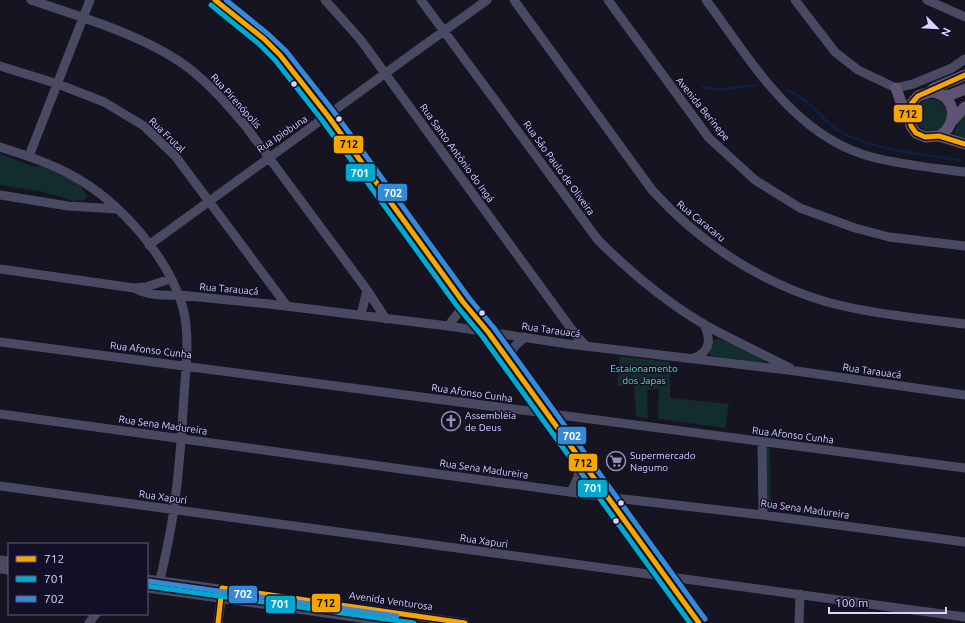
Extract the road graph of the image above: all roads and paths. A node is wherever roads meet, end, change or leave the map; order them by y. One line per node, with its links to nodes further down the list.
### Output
1 (31, 0): 13 (street, Rua Pirenópolis)
2 (90, 0): 13 (street)
3 (215, 0): 25 (street)
4 (325, 0): 17 (street, Rua Santo Antônio do Ingá)
5 (421, 0): 14 (street, Rua São Paulo de Oliveira)
6 (487, 0): 14 (street, Rua Ipiobuna)
7 (514, 0): 52 (street, Rua Caracaru)
8 (608, 0): 38 (street, Avenida Berinepe)
9 (706, 0): 33 (street)
10 (795, 0): 20 (street)
11 (927, 0): 12 (street)
12 (965, 17)
13 (84, 18): 19 (street); 32 (street, Rua Pirenópolis)
14 (445, 30): 17 (street, Rua Ipiobuna); 51 (street, Rua São Paulo de Oliveira)
15 (965, 59): 20 (street)
16 (0, 66): 19 (street, Rua Frutal)
17 (386, 73): 25 (street, Rua Ipiobuna); 50 (street, Rua Santo Antônio do Ingá)
18 (965, 74): 22 (main road)
19 (58, 84): 31 (street); 35 (street, Rua Frutal)
20 (896, 88): 27 (main road)
21 (965, 89): 23 (main road)
22 (930, 92): 23 (main road); 27 (main road)
23 (943, 96): 26 (main road)
24 (965, 107): 26 (main road)
25 (328, 116): 32 (street, Rua Ipiobuna); 45 (street)
26 (952, 121): 28 (main road)
27 (909, 122): 28 (main road)
28 (939, 136): 29 (main road)
29 (965, 144)
30 (0, 147): 31 (street)
31 (29, 156): 36 (street)
32 (268, 156): 35 (street, Rua Ipiobuna); 43 (street, Rua Pirenópolis)
33 (965, 172)
34 (0, 196): 36 (street)
35 (210, 200): 37 (street, Rua Ipiobuna); 41 (street, Rua Frutal)
36 (117, 209): 37 (street)
37 (149, 245): 40 (street)
38 (965, 246)
39 (0, 269): 42 (street, Rua Tarauacá)
40 (170, 279): 42 (street, Rua Tarauacá); 44 (street)
41 (270, 283): 46 (street); 47 (street, Rua Frutal)
42 (134, 288): 44 (street, Rua Tarauacá)
43 (367, 290): 48 (street); 49 (street, Rua Pirenópolis)
44 (179, 295): 46 (street, Rua Tarauacá); 61 (street)
45 (463, 302): 53 (street); 54 (street)
46 (269, 304): 47 (street, Rua Tarauacá)
47 (287, 306): 48 (street, Rua Tarauacá)
48 (361, 315): 49 (street, Rua Tarauacá)
49 (386, 319): 53 (street, Rua Tarauacá)
50 (566, 323): 57 (street, Rua Santo Antônio do Ingá); 58 (street, Rua Santo Antônio do Ingá)
51 (704, 324): 59 (street); 62 (street, Rua São Paulo de Oliveira)
52 (965, 324)
53 (448, 326): 54 (street, Rua Tarauacá)
54 (488, 332): 55 (street, Rua Tarauacá); 60 (street)
55 (525, 338): 57 (street, Rua Tarauacá); 60 (street)
56 (0, 342): 61 (street, Rua Afonso Cunha)
57 (568, 344): 58 (street, Rua Tarauacá)
58 (586, 346): 59 (street, Rua Tarauacá)
59 (693, 359): 62 (street, Rua Tarauacá)
60 (509, 361): 65 (street)
61 (186, 365): 65 (street, Rua Afonso Cunha); 66 (street)
62 (796, 371): 63 (street, Rua Tarauacá)
63 (965, 395)
64 (0, 414): 66 (street, Rua Sena Madureira)
65 (548, 415): 67 (street, Rua Afonso Cunha); 68 (street)
66 (181, 439): 71 (street, Rua Sena Madureira); 73 (street)
67 (762, 442): 69 (street, Rua Afonso Cunha); 74 (street)
68 (580, 460): 71 (street); 72 (street)
69 (965, 468)
70 (0, 486): 73 (street, Rua Xapuri)
71 (571, 492): 72 (street, Rua Sena Madureira)
72 (606, 497): 74 (street, Rua Sena Madureira); 76 (street)
73 (174, 510): 76 (street, Rua Xapuri); 78 (street)
74 (763, 515): 75 (street, Rua Sena Madureira)
75 (965, 542)
76 (666, 577): 81 (street, Rua Xapuri); 88 (street)
77 (148, 580): 78 (street, Avenida Venturosa)
78 (159, 585): 79 (street, Avenida Venturosa); 80 (street, Avenida Venturosa)
79 (148, 588)
80 (222, 593): 85 (street); 86 (street, Avenida Venturosa); 87 (street, Avenida Venturosa)
81 (800, 594): 83 (street, Rua Xapuri); 89 (street)
82 (95, 615): 84 (street)
83 (965, 617)
84 (89, 623)
85 (218, 623)
86 (396, 623)
87 (465, 623)
88 (699, 623)
89 (800, 623)

